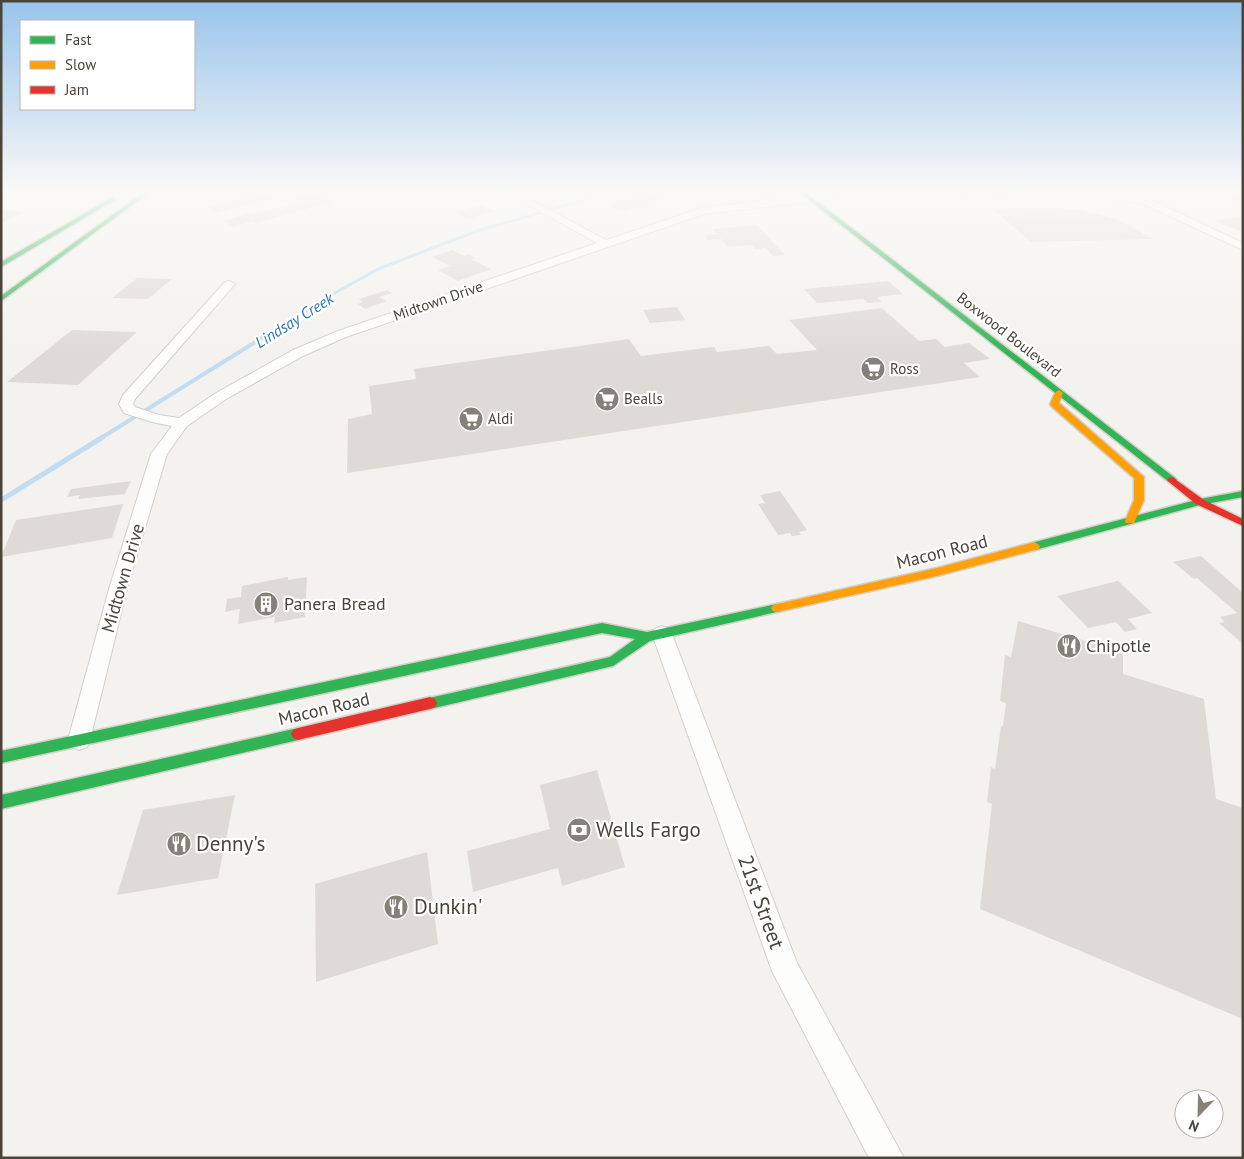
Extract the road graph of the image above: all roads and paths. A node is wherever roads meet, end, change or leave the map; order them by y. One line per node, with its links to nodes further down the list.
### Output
1 (33, 246): 6 (main road)
2 (45, 246): 7 (main road)
3 (78, 246): 9 (main road)
4 (595, 246): 11 (street, Midtown Drive)
5 (870, 246): 10 (main road, Boxwood Boulevard)
6 (1, 265)
7 (1, 276)
8 (229, 284): 11 (street)
9 (5, 303)
10 (1059, 393): 13 (main road, Boxwood Boulevard); 14 (main road)
11 (182, 423): 17 (street, Midtown Drive)
12 (1243, 494): 13 (main road, Macon Road)
13 (1200, 502): 14 (main road, Macon Road); 15 (main road, Boxwood Boulevard)
14 (1130, 521): 16 (main road, Macon Road)
15 (1243, 523)
16 (655, 635): 17 (main road, Macon Road); 19 (main road, Macon Road); 20 (street, 21st Street)
17 (79, 740): 18 (main road, Macon Road)
18 (1, 757)
19 (1, 802)
20 (886, 1158)

